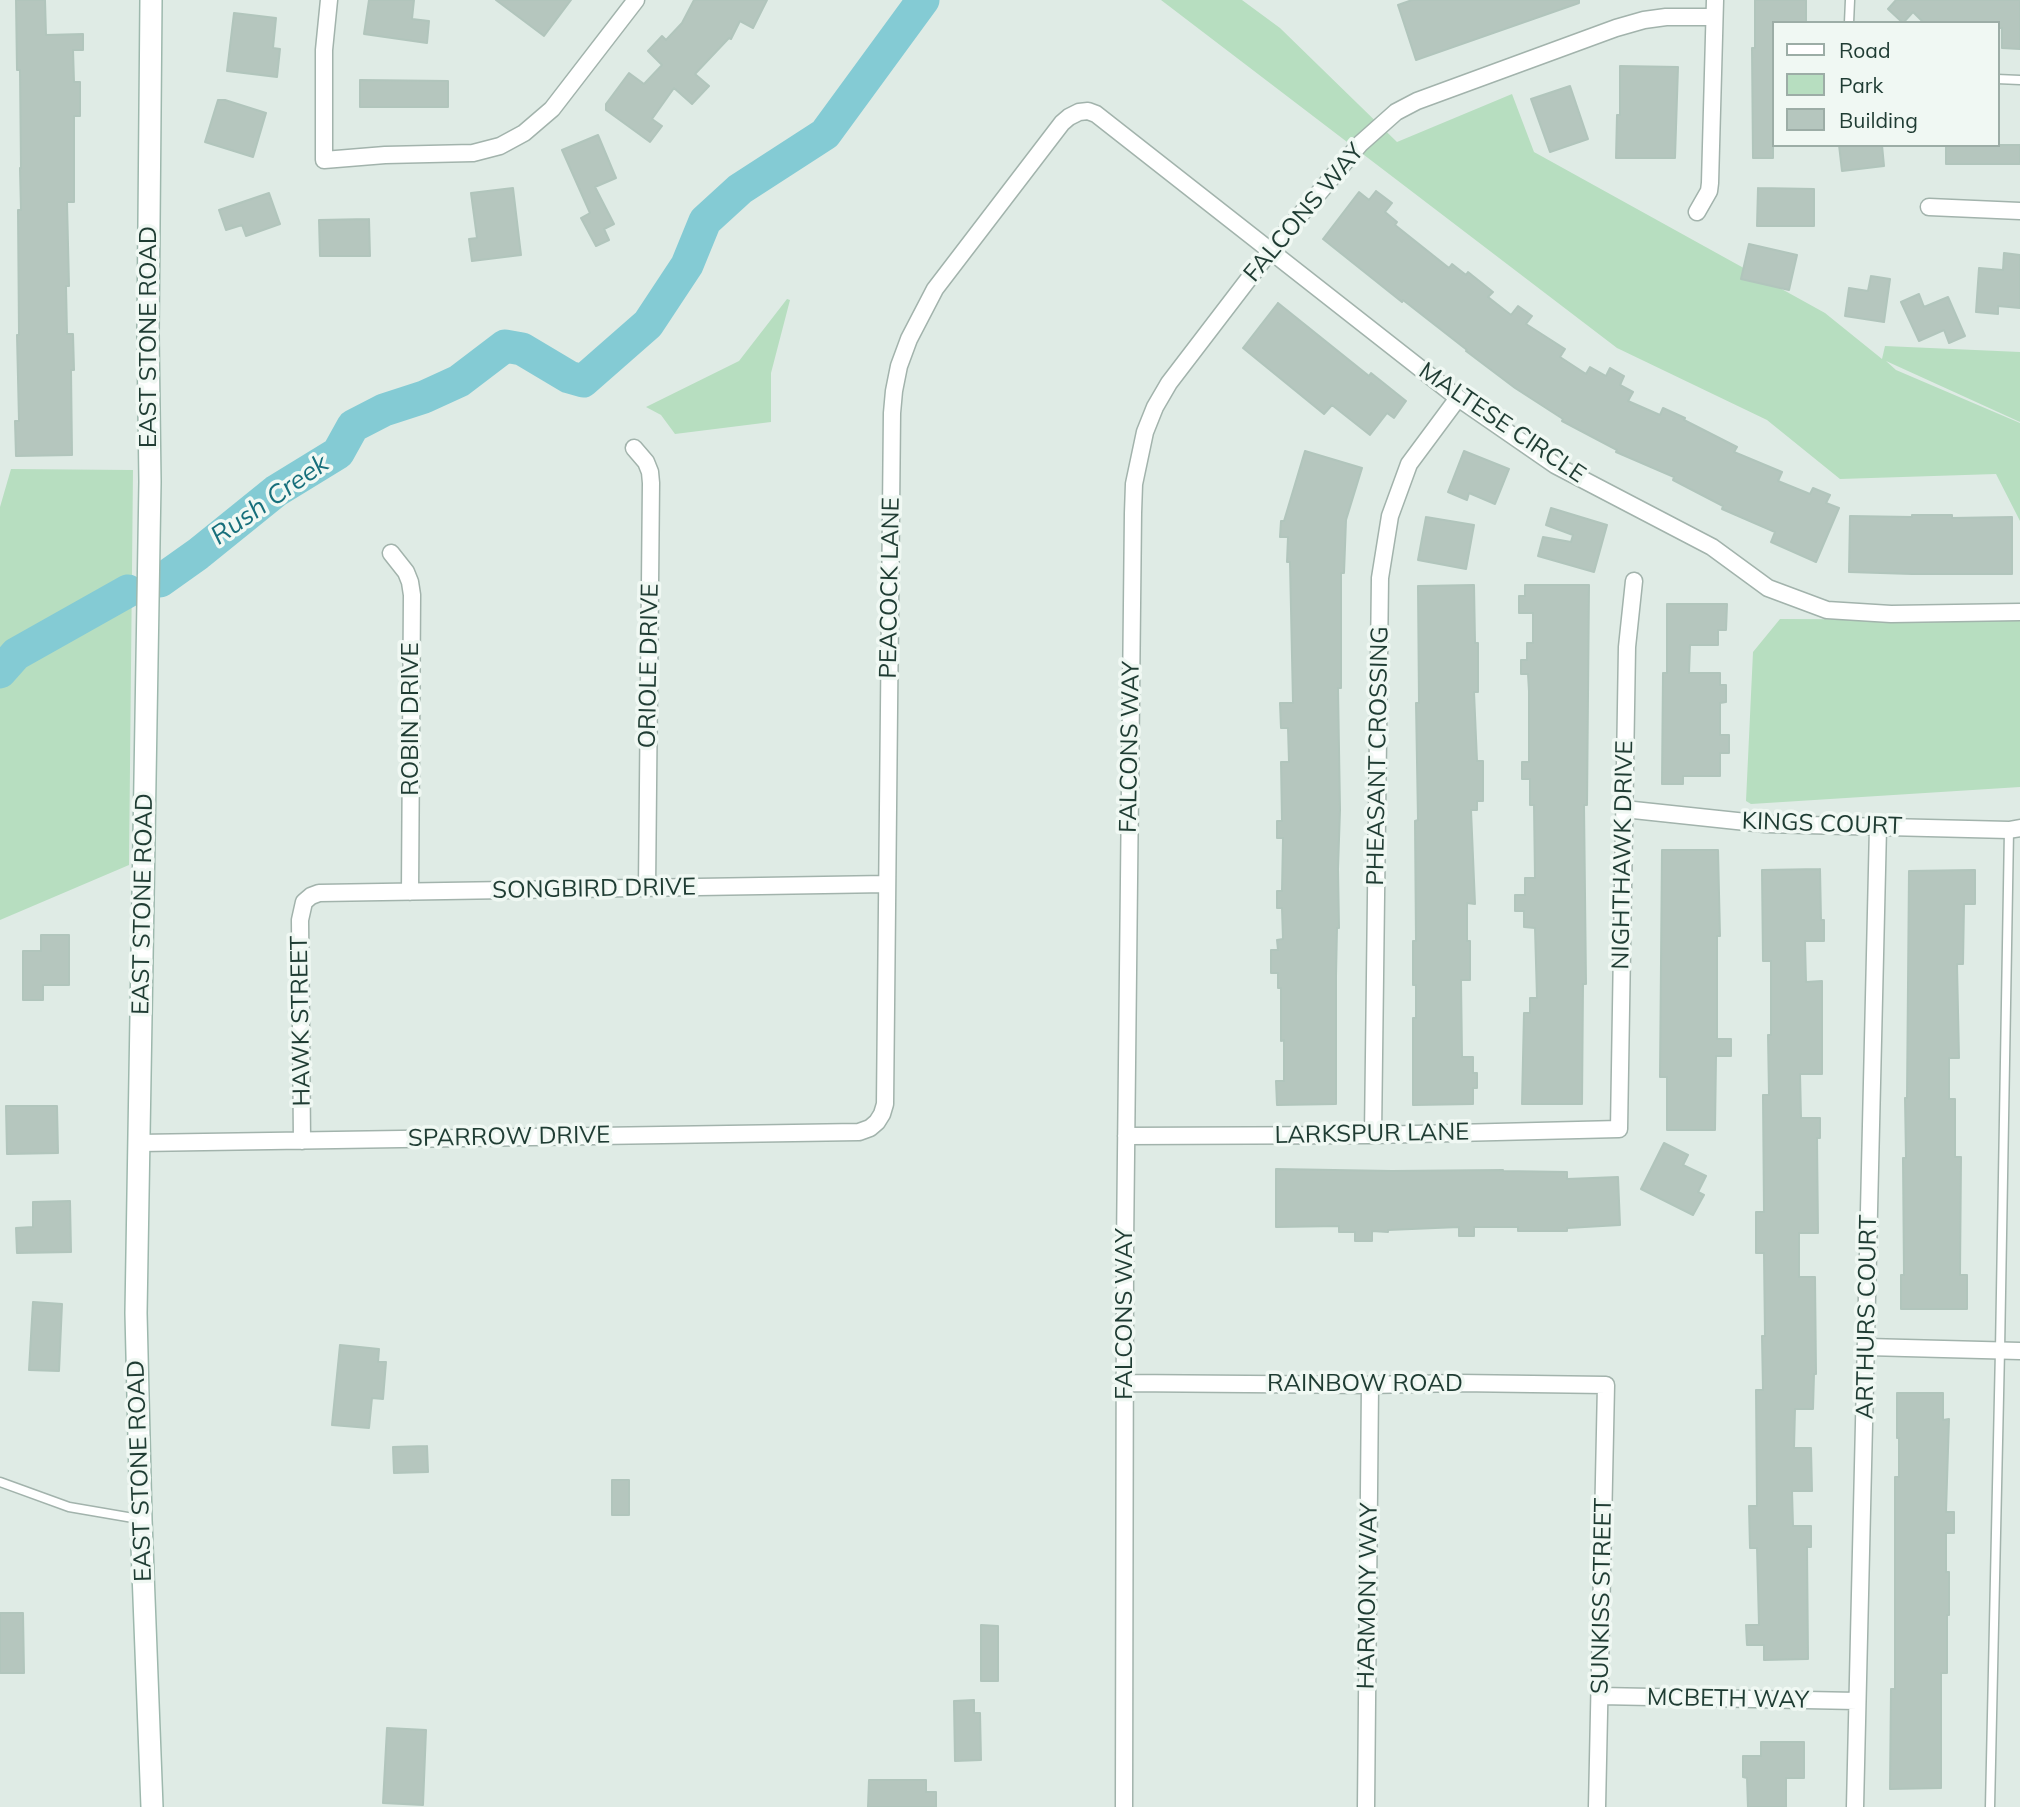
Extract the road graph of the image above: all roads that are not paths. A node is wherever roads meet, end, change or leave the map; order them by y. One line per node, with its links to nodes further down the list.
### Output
1 (151, 0): 32 (main road, EAST STONE ROAD)
2 (329, 0): 3 (street)
3 (636, 0)
4 (1715, 0): 6 (street)
5 (1850, 0): 7 (lane)
6 (1714, 17): 13 (street); 14 (street, FALCONS WAY)
7 (1849, 21)
8 (1999, 79): 9 (lane)
9 (2020, 80)
10 (1079, 112): 14 (street, MALTESE CIRCLE); 23 (street, PEACOCK LANE)
11 (1928, 207): 12 (street)
12 (2020, 211)
13 (1697, 212)
14 (1270, 251): 15 (street, MALTESE CIRCLE); 30 (street, FALCONS WAY)
15 (1458, 398): 19 (street, MALTESE CIRCLE); 29 (street, PHEASANT CROSSING)
16 (634, 448): 24 (street, ORIOLE DRIVE)
17 (391, 553): 25 (street, ROBIN DRIVE)
18 (1634, 582): 20 (street, NIGHTHAWK DRIVE)
19 (2020, 612)
20 (1624, 809): 21 (street, KINGS COURT); 28 (street, NIGHTHAWK DRIVE)
21 (1878, 827): 22 (street, KINGS COURT); 33 (street, ARTHURS COURT)
22 (2015, 829): 34 (lane)
23 (887, 884): 24 (street, SONGBIRD DRIVE); 27 (street, PEACOCK LANE)
24 (647, 888): 25 (street, SONGBIRD DRIVE)
25 (410, 892): 26 (street, SONGBIRD DRIVE)
26 (304, 902): 31 (street, HAWK STREET)
27 (877, 1122): 31 (street, SPARROW DRIVE)
28 (1619, 1129): 29 (street, LARKSPUR LANE)
29 (1373, 1135): 30 (street, LARKSPUR LANE)
30 (1126, 1136): 36 (street, FALCONS WAY)
31 (302, 1141): 32 (street, SPARROW DRIVE)
32 (139, 1143): 40 (main road, EAST STONE ROAD)
33 (1867, 1347): 34 (street); 42 (street, ARTHURS COURT)
34 (2000, 1350): 35 (street); 48 (lane)
35 (2020, 1350)
36 (1124, 1383): 37 (street, RAINBOW ROAD); 44 (street, FALCONS WAY)
37 (1370, 1385): 38 (street, RAINBOW ROAD); 45 (street, HARMONY WAY)
38 (1606, 1385): 41 (street, SUNKISS STREET)
39 (0, 1482): 40 (lane)
40 (141, 1520): 43 (main road, EAST STONE ROAD)
41 (1600, 1696): 42 (street, MCBETH WAY); 46 (street, SUNKISS STREET)
42 (1857, 1701): 47 (street, ARTHURS COURT)
43 (152, 1807)
44 (1124, 1807)
45 (1366, 1807)
46 (1597, 1807)
47 (1855, 1807)
48 (1990, 1807)

